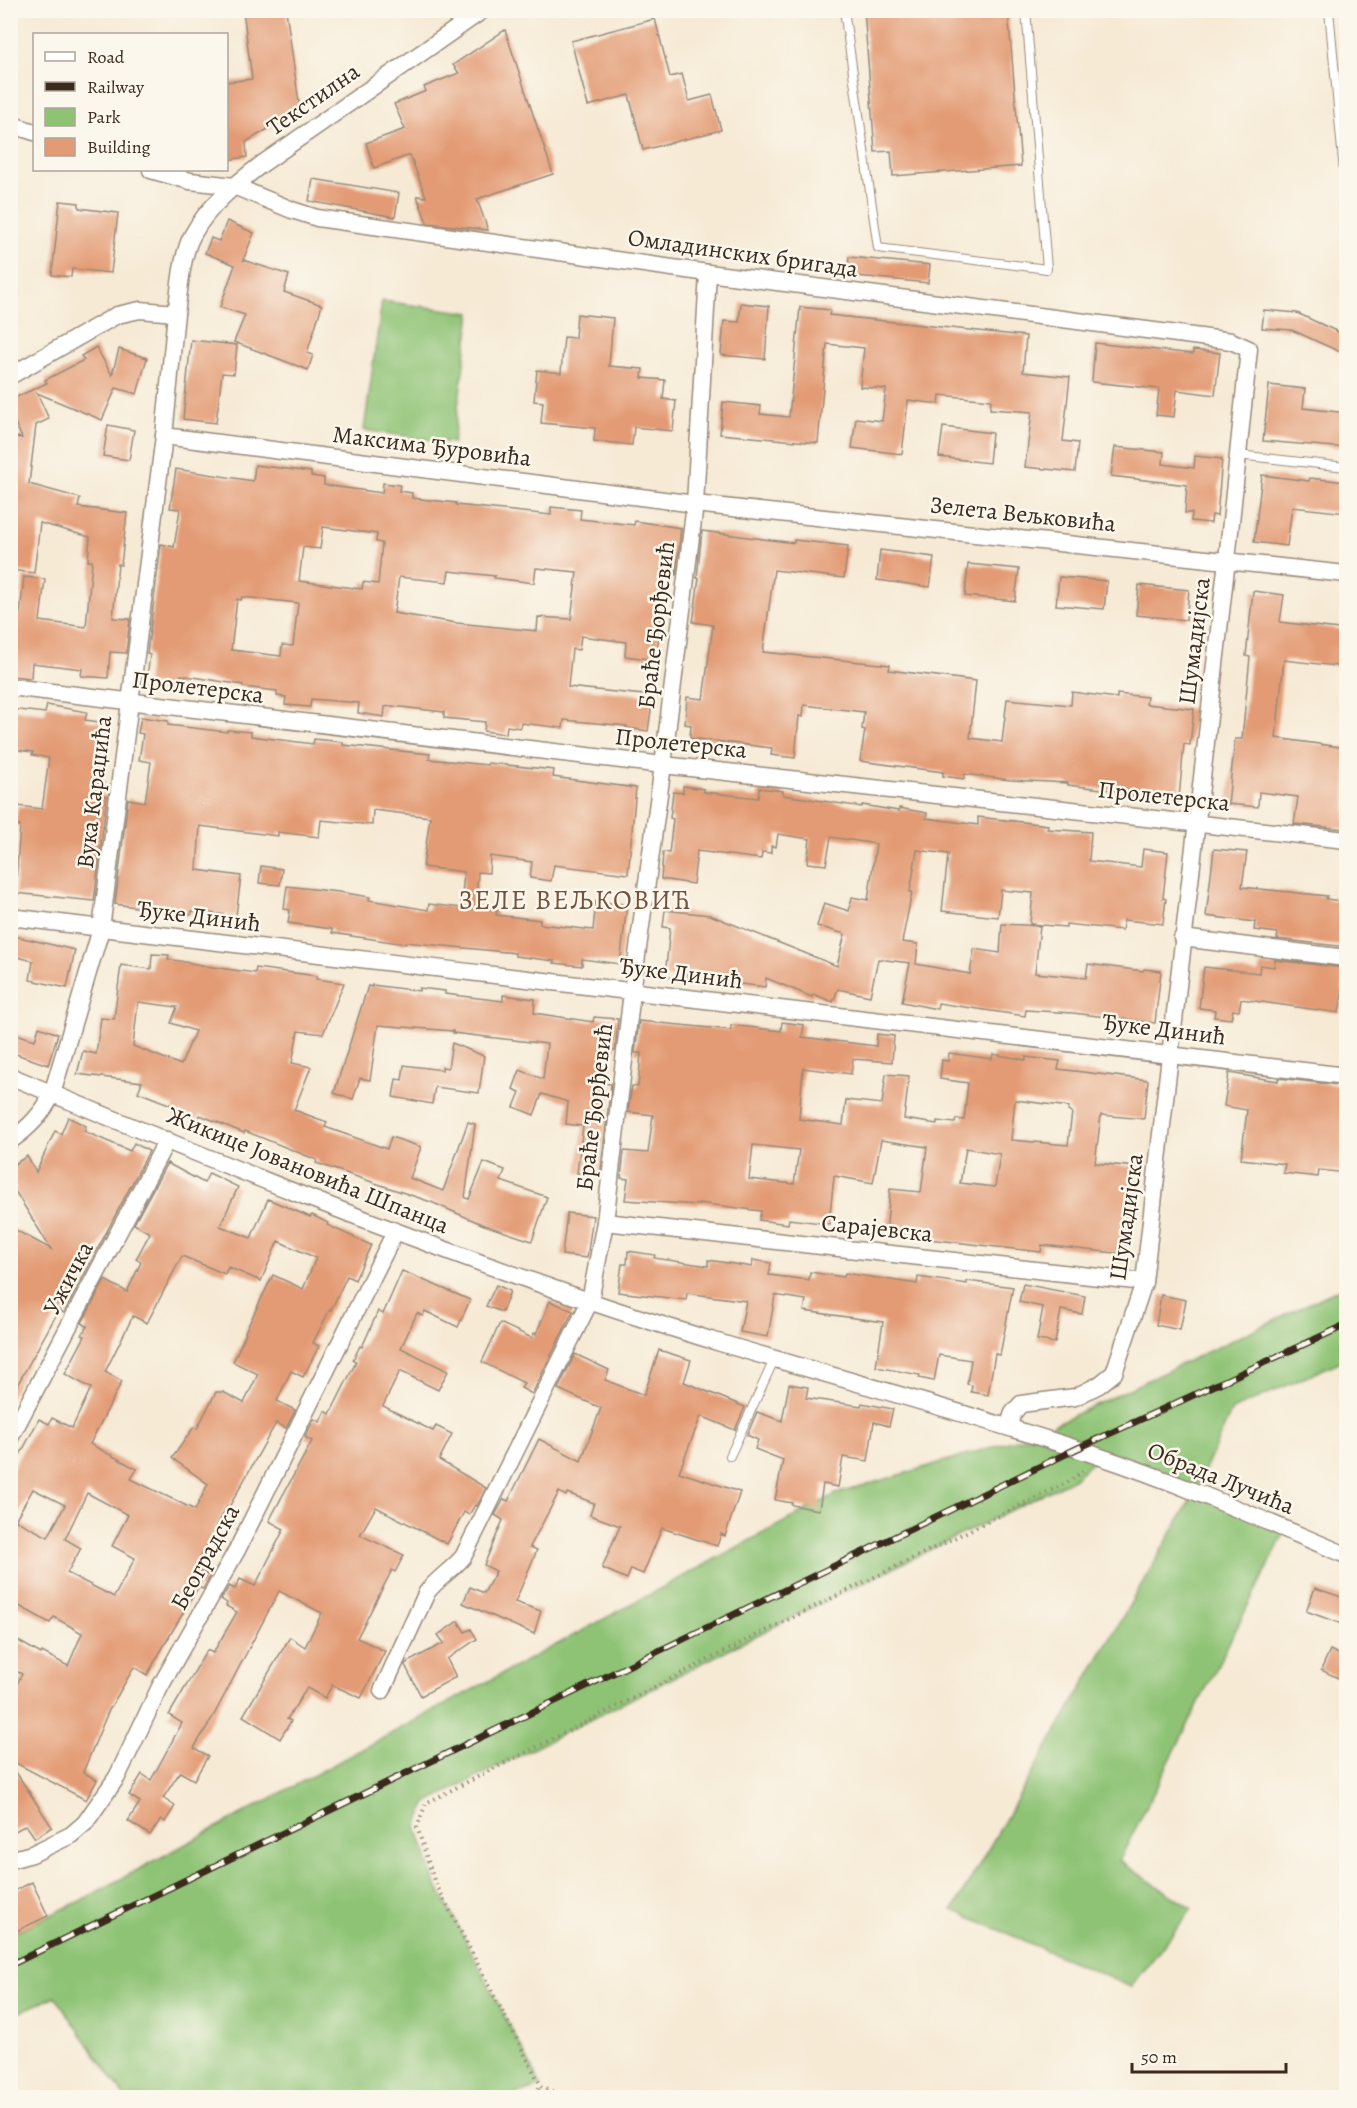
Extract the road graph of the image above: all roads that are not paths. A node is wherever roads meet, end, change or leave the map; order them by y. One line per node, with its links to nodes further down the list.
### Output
1 (483, 10): 8 (street, Текстилна)
2 (844, 10): 3 (lane)
3 (1026, 10)
4 (1329, 10): 9 (lane)
5 (10, 124): 6 (street)
6 (33, 132)
7 (155, 171): 8 (street, Омладинских бригада)
8 (234, 186): 10 (street, Омладинских бригада); 11 (street, Текстилна)
9 (1347, 194)
10 (708, 273): 12 (street, Омладинских бригада); 17 (street, Браће Ђорђевић)
11 (176, 313): 13 (street); 14 (street, Вука Караџића)
12 (1249, 349): 15 (street, Шумадијска)
13 (12, 372)
14 (164, 436): 17 (street, Максима Ђуровића); 21 (street, Вука Караџића)
15 (1238, 455): 16 (lane); 18 (street, Шумадијска)
16 (1347, 467)
17 (695, 504): 18 (street, Зелета Вељковића); 22 (street, Браће Ђорђевић)
18 (1227, 560): 19 (street, Зелета Вељковића); 23 (street, Шумадијска)
19 (1347, 573)
20 (10, 687): 21 (street, Пролетерска)
21 (130, 703): 22 (street, Пролетерска); 26 (street, Вука Караџића)
22 (663, 765): 23 (street, Пролетерска); 29 (street, Браће Ђорђевић)
23 (1197, 823): 24 (street, Пролетерска); 27 (street, Шумадијска)
24 (1347, 840)
25 (10, 917): 26 (street, Ђуке Динић)
26 (101, 929): 29 (street, Ђуке Динић); 33 (street, Вука Караџића)
27 (1182, 938): 28 (street); 30 (street, Шумадијска)
28 (1347, 958)
29 (632, 992): 30 (street, Ђуке Динић); 36 (street, Браће Ђорђевић)
30 (1170, 1054): 32 (street, Ђуке Динић); 38 (street, Шумадијска)
31 (10, 1076): 33 (street, Жикице Јовановића Шпанца)
32 (1347, 1076)
33 (52, 1094): 34 (street, Жикице Јовановића Шпанца); 35 (street, Вука Караџића)
34 (167, 1140): 37 (street, Жикице Јовановића Шпанца); 42 (street, Ужичка)
35 (10, 1141)
36 (604, 1222): 38 (street, Сарајевска); 39 (street, Браће Ђорђевић)
37 (395, 1232): 39 (street, Жикице Јовановића Шпанца); 47 (street, Београдска)
38 (1144, 1282): 41 (street, Шумадијска)
39 (590, 1301): 40 (street, Жикице Јовановића Шпанца); 46 (street)
40 (774, 1360): 41 (street, Жикице Јовановића Шпанца); 44 (lane)
41 (1008, 1427): 43 (street, Жикице Јовановића Шпанца)
42 (10, 1438)
43 (1076, 1449): 45 (street, Обрада Лучића)
44 (729, 1456)
45 (1347, 1555)
46 (382, 1691)
47 (10, 1860)

